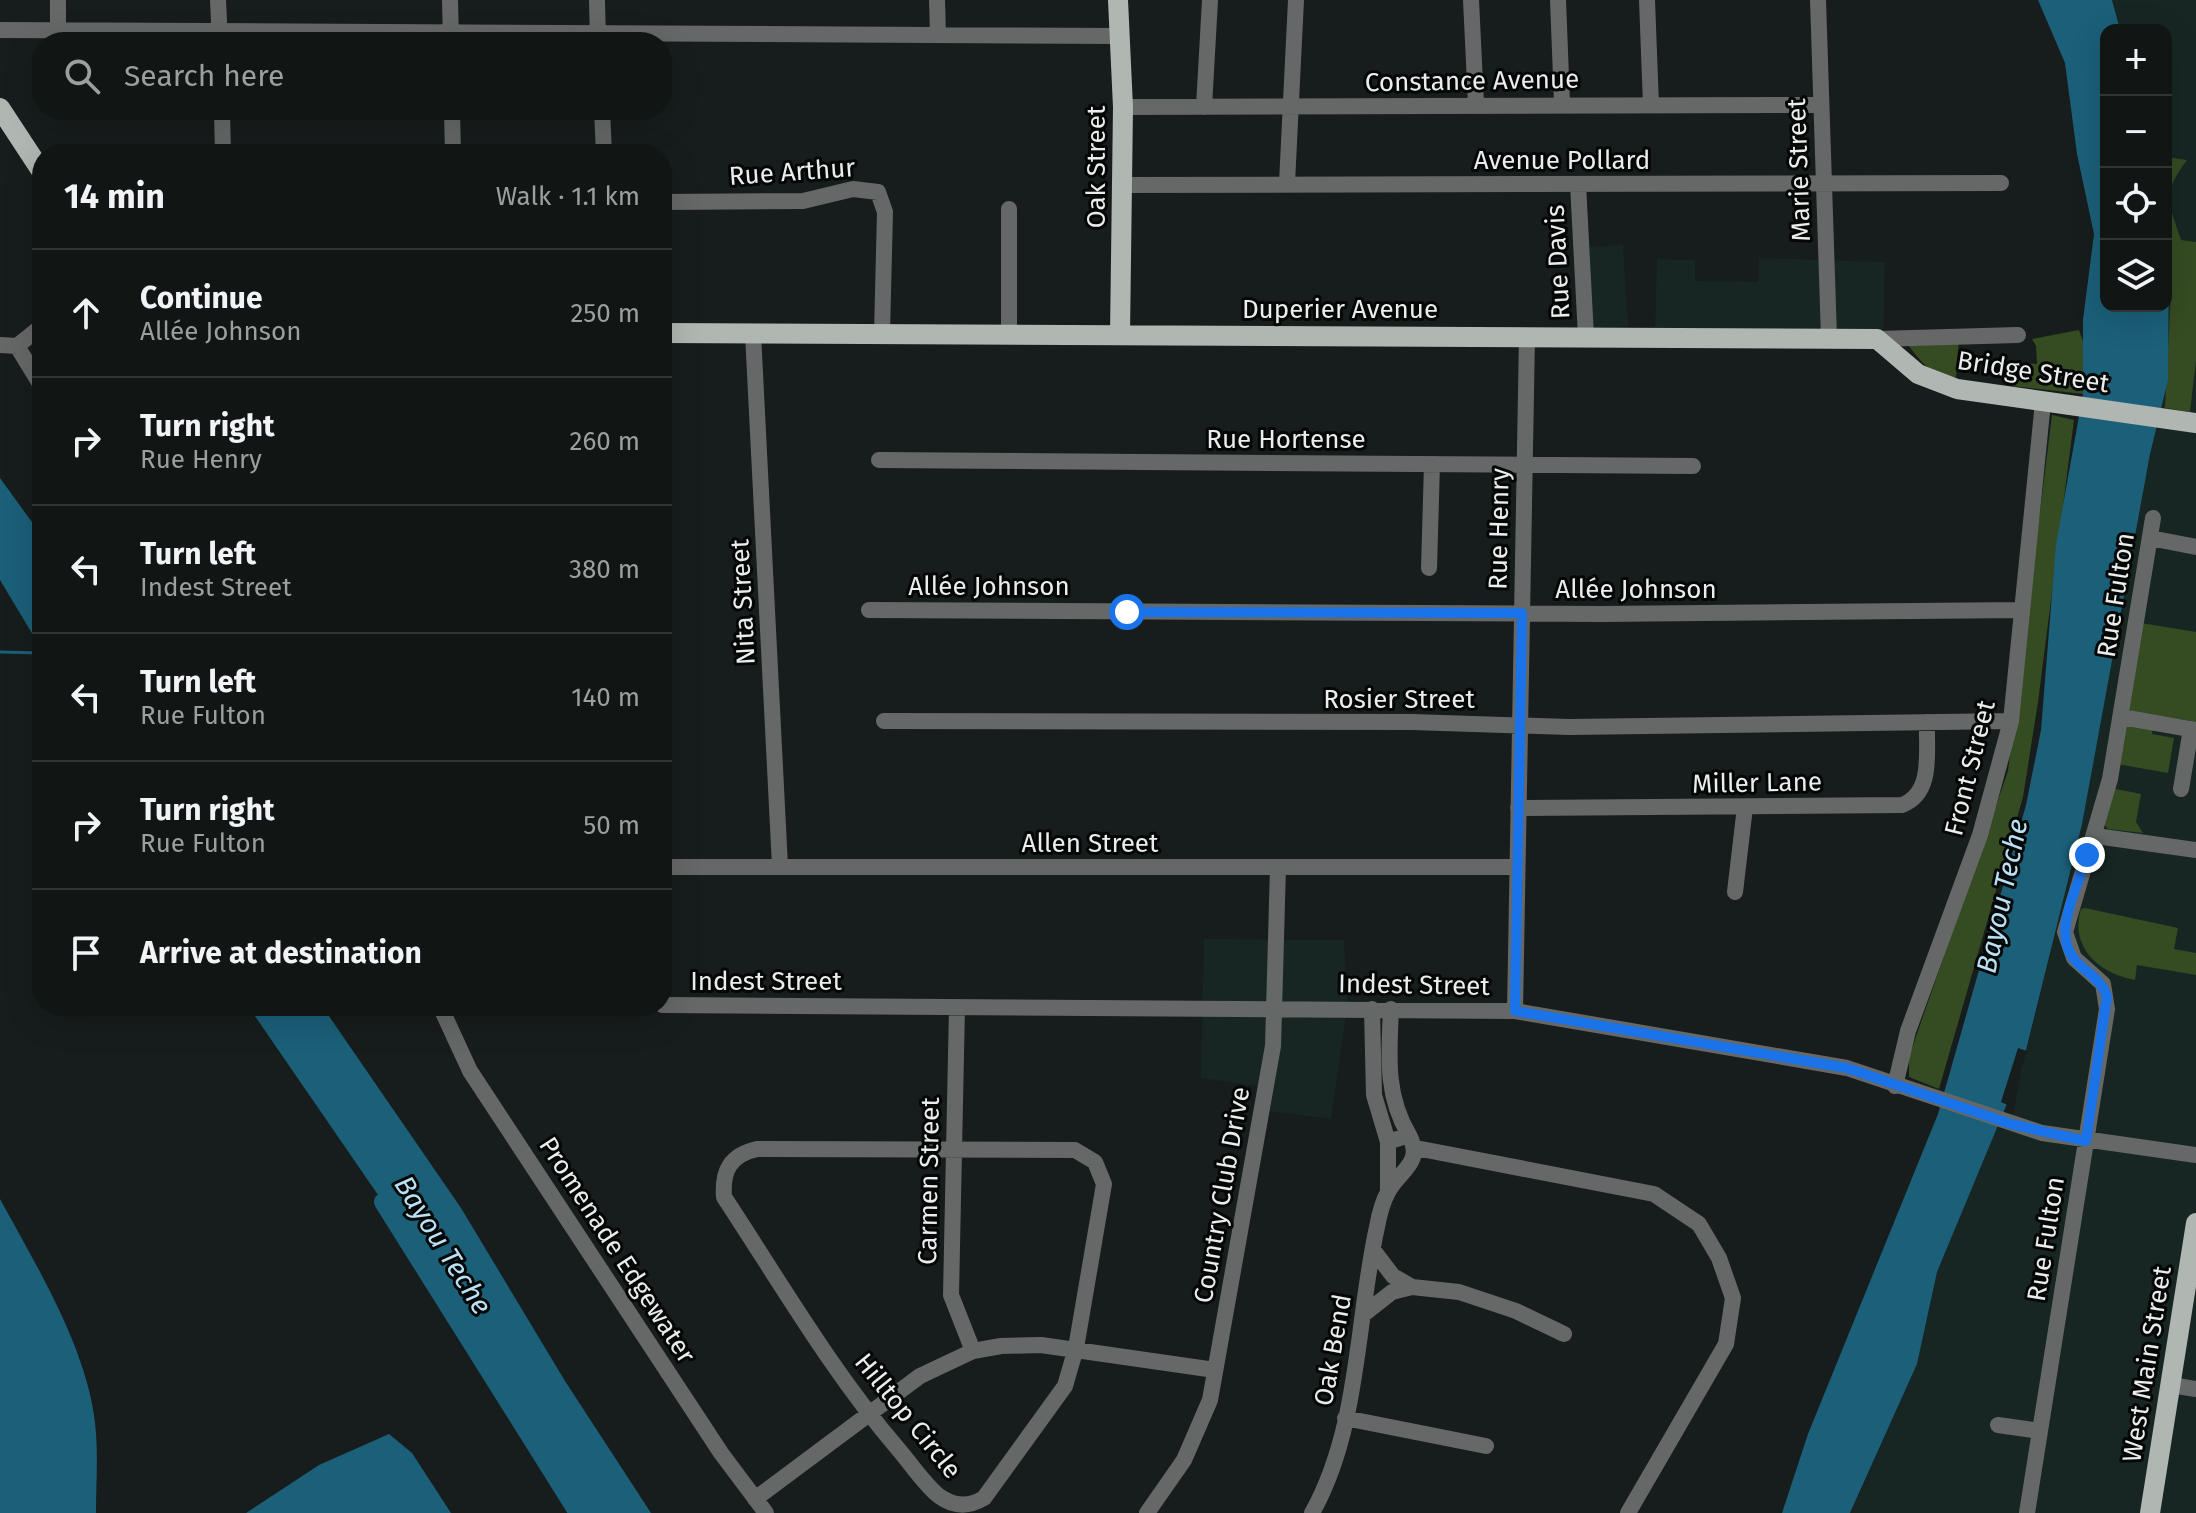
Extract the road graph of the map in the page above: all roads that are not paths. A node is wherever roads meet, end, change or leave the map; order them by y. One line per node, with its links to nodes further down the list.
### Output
1 (58, 0): 14 (street)
2 (218, 0): 16 (street)
3 (450, 0): 17 (street)
4 (597, 0): 18 (street)
5 (937, 0): 19 (street)
6 (1118, 0): 20 (main road, Oak Street)
7 (1210, 0): 27 (street)
8 (1296, 0): 29 (street)
9 (1471, 0): 23 (street)
10 (1558, 0): 22 (street)
11 (1647, 0): 24 (street)
12 (1818, 0): 25 (street, Marie Street)
13 (0, 30): 14 (street)
14 (58, 30): 15 (street)
15 (104, 32)
16 (220, 32)
17 (451, 32)
18 (598, 32)
19 (938, 35): 20 (street); 21 (street)
20 (1119, 36): 26 (main road, Oak Street)
21 (672, 37)
22 (1562, 103): 23 (street, Constance Avenue); 24 (street, Constance Avenue)
23 (1476, 104): 29 (street, Constance Avenue)
24 (1651, 105): 25 (street, Constance Avenue)
25 (1820, 105): 40 (street, Marie Street)
26 (1123, 107): 27 (street, Constance Avenue); 41 (main road, Oak Street)
27 (1204, 107): 29 (street, Constance Avenue)
28 (0, 108): 36 (main road)
29 (1290, 108): 37 (street)
30 (222, 120): 33 (street)
31 (452, 120): 34 (street)
32 (602, 120): 35 (street)
33 (223, 144)
34 (453, 144)
35 (604, 144)
36 (32, 156)
37 (1287, 183): 39 (street, Avenue Pollard); 41 (street, Avenue Pollard)
38 (2001, 183): 40 (street, Avenue Pollard)
39 (1578, 184): 40 (street, Avenue Pollard); 52 (street, Rue Davis)
40 (1823, 184): 53 (street, Marie Street)
41 (1122, 185): 49 (main road, Oak Street)
42 (672, 202): 46 (street, Rue Arthur)
43 (1009, 209): 48 (street)
44 (32, 332): 55 (street)
45 (672, 333): 47 (main road, Duperier Avenue)
46 (882, 333): 47 (main road, Duperier Avenue); 48 (main road, Duperier Avenue)
47 (753, 334): 81 (street, Nita Street)
48 (1009, 334): 49 (main road, Duperier Avenue)
49 (1120, 335): 51 (main road, Duperier Avenue)
50 (2018, 335): 54 (street, Duperier Avenue)
51 (1527, 336): 52 (main road, Duperier Avenue); 61 (street, Rue Henry)
52 (1586, 337): 53 (main road, Duperier Avenue)
53 (1829, 338): 54 (main road, Duperier Avenue)
54 (1877, 339): 57 (main road, Bridge Street)
55 (8, 345): 56 (street)
56 (32, 375)
57 (2053, 402): 58 (main road, Bridge Street); 68 (street, Front Street)
58 (2196, 423)
59 (879, 460): 60 (street, Rue Hortense)
60 (1432, 464): 61 (street, Rue Hortense); 66 (street)
61 (1524, 465): 62 (street, Rue Hortense); 69 (street, Rue Henry)
62 (1693, 466)
63 (2153, 518): 64 (street, Rue Fulton)
64 (2150, 538): 65 (street); 70 (street, Rue Fulton)
65 (2196, 547)
66 (1429, 568)
67 (869, 610): 69 (street, Allée Johnson)
68 (2020, 610): 69 (street, Allée Johnson); 72 (street, Front Street)
69 (1522, 613): 74 (street, Rue Henry)
70 (2122, 717): 75 (street); 79 (street, Rue Fulton)
71 (884, 721): 74 (street, Rosier Street)
72 (2011, 721): 73 (street, Rosier Street); 93 (street, Front Street)
73 (1927, 722): 74 (street, Rosier Street); 77 (street, Miller Lane)
74 (1520, 723): 78 (street, Rue Henry)
75 (2193, 729): 76 (street)
76 (2181, 789)
77 (1745, 807): 78 (street, Miller Lane); 85 (street)
78 (1518, 808): 84 (street, Rue Henry)
79 (2096, 836): 80 (street); 94 (street, Rue Fulton)
80 (2196, 850)
81 (780, 866): 82 (street, Allen Street); 83 (street, Allen Street)
82 (672, 867)
83 (1278, 867): 84 (street, Allen Street); 88 (street, Country Club Drive)
84 (1517, 867): 91 (street, Rue Henry)
85 (1735, 892)
86 (672, 1005): 87 (street, Indest Street)
87 (957, 1007): 88 (street, Indest Street); 97 (street, Carmen Street)
88 (1275, 1007): 89 (street, Indest Street); 107 (street, Country Club Drive)
89 (1372, 1009): 90 (street, Indest Street); 95 (street, Oak Bend)
90 (1391, 1009): 91 (street, Indest Street); 96 (street)
91 (1515, 1011): 93 (street, Indest Street)
92 (445, 1016): 115 (street, Promenade Edgewater)
93 (1895, 1086): 94 (street, Indest Street)
94 (2086, 1141): 98 (street, Indest Street); 113 (street, Rue Fulton)
95 (1388, 1142): 96 (street); 99 (street, Oak Bend)
96 (1413, 1142): 99 (street, Oak Bend); 119 (street)
97 (952, 1151): 105 (street, Hilltop Circle); 106 (street, Carmen Street); 110 (street, Hilltop Circle)
98 (2196, 1155)
99 (1388, 1192): 101 (street, Oak Bend)
100 (2196, 1223): 108 (main road, West Main Street)
101 (1374, 1251): 102 (street); 103 (street, Oak Bend)
102 (1412, 1287): 103 (street); 104 (street)
103 (1364, 1314): 111 (street, Oak Bend)
104 (1564, 1334)
105 (1076, 1348): 106 (street); 107 (street); 110 (street, Hilltop Circle)
106 (973, 1351): 110 (street)
107 (1215, 1370): 117 (street, Country Club Drive)
108 (2171, 1385): 109 (street); 121 (main road, West Main Street)
109 (2196, 1389)
110 (869, 1413): 115 (street)
111 (1345, 1418): 114 (street); 118 (street, Oak Bend)
112 (1998, 1425): 113 (street)
113 (2040, 1431): 120 (street, Rue Fulton)
114 (1486, 1446)
115 (755, 1499): 116 (street, Promenade Edgewater)
116 (766, 1513)
117 (1147, 1513)
118 (1312, 1513)
119 (1628, 1513)
120 (2027, 1513)
121 (2150, 1513)

